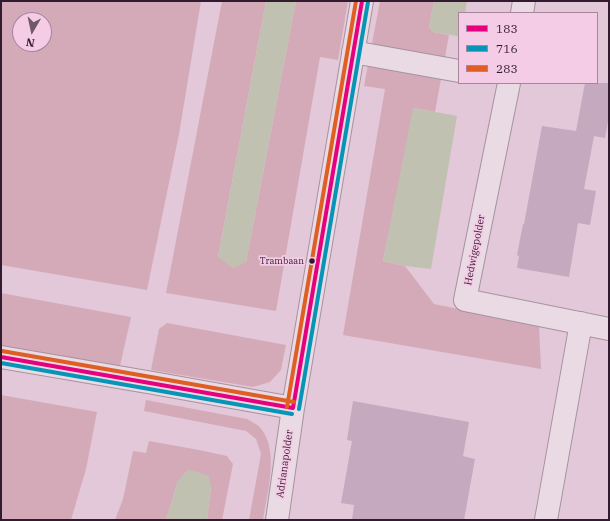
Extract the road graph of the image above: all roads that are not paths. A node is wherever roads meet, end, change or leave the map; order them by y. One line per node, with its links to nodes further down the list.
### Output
1 (362, 1): 4 (street, Adrianapolder)
2 (524, 1): 3 (street)
3 (522, 12)
4 (353, 52): 5 (street); 10 (street, Adrianapolder)
5 (458, 71)
6 (509, 84): 7 (street, Hedwigepolder)
7 (581, 323): 8 (street, Hedwigepolder); 12 (street)
8 (609, 329)
9 (1, 357): 10 (street)
10 (293, 408): 11 (street, Adrianapolder)
11 (277, 520)
12 (546, 520)

